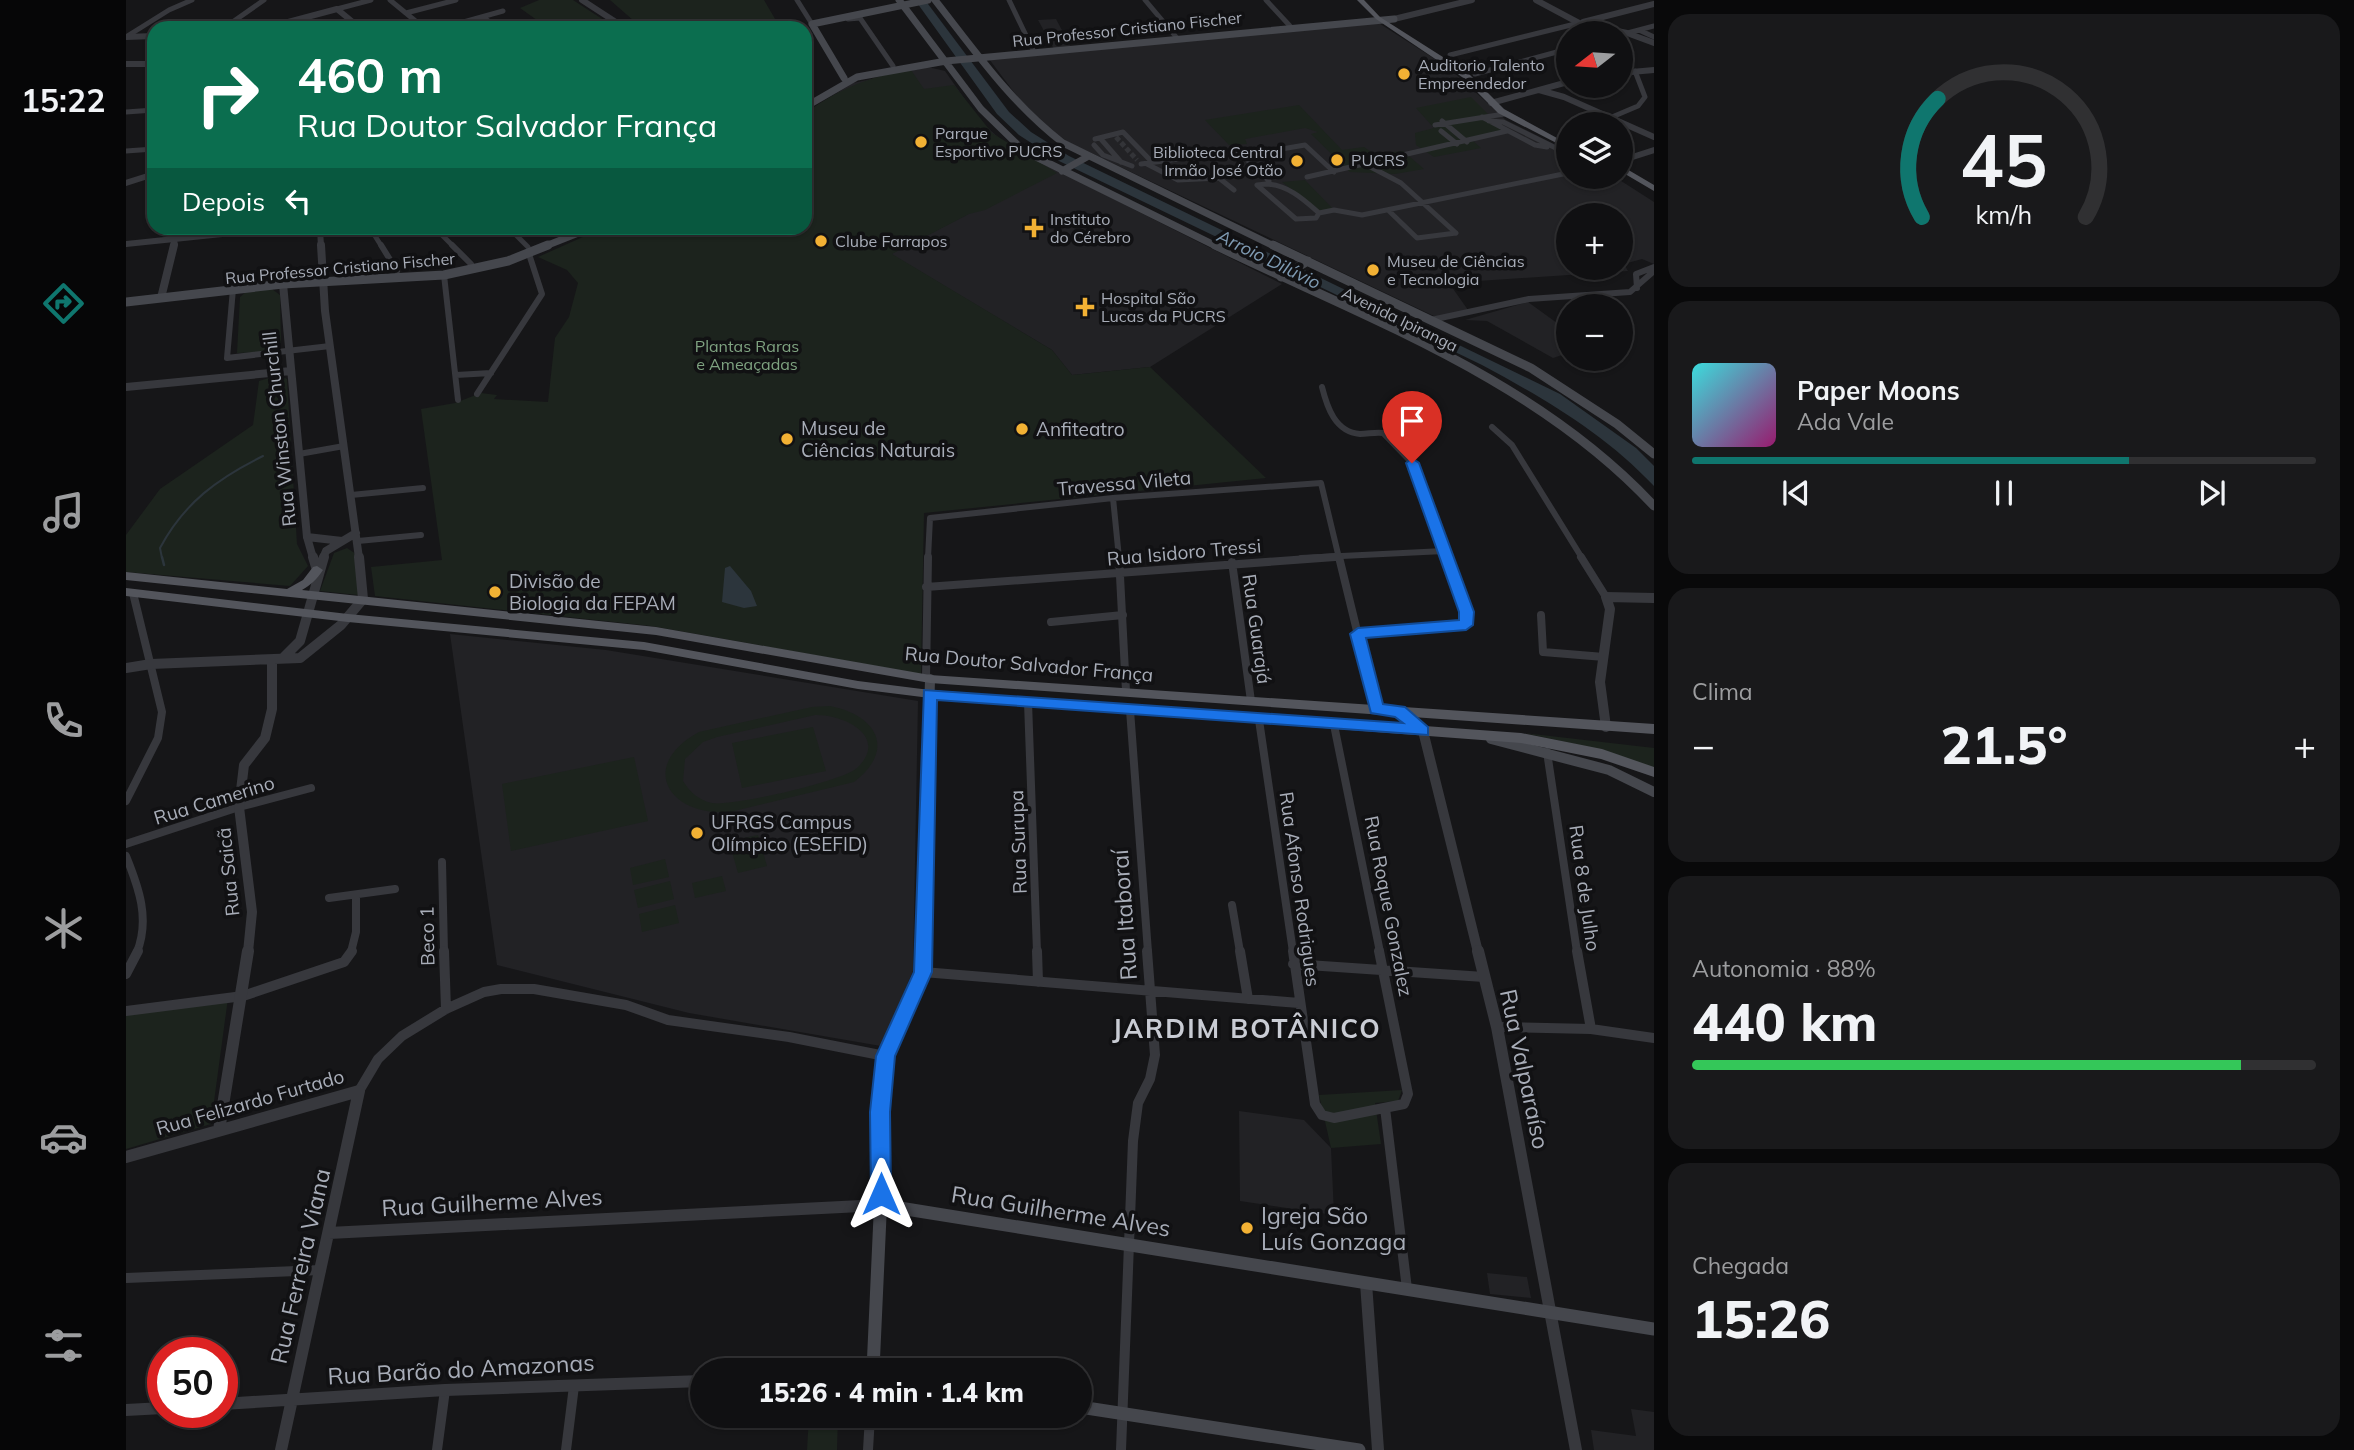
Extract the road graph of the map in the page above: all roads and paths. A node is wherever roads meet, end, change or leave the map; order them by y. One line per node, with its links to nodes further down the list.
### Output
1 (192, 0): 27 (street)
2 (264, 0): 28 (street)
3 (371, 0): 17 (street)
4 (390, 0): 22 (street)
5 (456, 0): 22 (street)
6 (582, 0): 34 (street)
7 (797, 0): 35 (street)
8 (928, 0): 18 (main road)
9 (935, 0): 53 (main road, Avenida Ipiranga)
10 (1009, 0): 50 (street)
11 (1146, 0): 48 (street)
12 (1266, 0): 40 (street)
13 (1360, 0): 24 (main road)
14 (1371, 0): 25 (main road)
15 (1472, 0): 25 (street)
16 (1536, 0): 36 (street)
17 (363, 1): 20 (street)
18 (901, 2): 26 (main road); 54 (main road, Avenida Ipiranga)
19 (1654, 4): 37 (street)
20 (337, 9): 29 (street); 30 (street)
21 (503, 11): 23 (street)
22 (406, 13): 31 (street)
23 (483, 17): 32 (street); 33 (street)
24 (1378, 18): 25 (main road, Rua Professor Cristiano Fischer); 40 (main road, Rua Professor Cristiano Fischer); 68 (main road)
25 (1394, 19): 52 (main road)
26 (833, 20): 39 (main road); 57 (street)
27 (151, 21)
28 (234, 21)
29 (291, 21)
30 (351, 21)
31 (416, 21)
32 (468, 21)
33 (488, 21)
34 (614, 21)
35 (810, 21)
36 (1575, 21)
37 (1587, 21)
38 (147, 24): 47 (street)
39 (812, 24): 63 (main road)
40 (1290, 26): 48 (main road, Rua Professor Cristiano Fischer)
41 (1654, 26): 43 (street)
42 (1556, 29): 52 (street)
43 (1639, 30): 44 (street); 49 (street)
44 (1633, 32)
45 (147, 36): 47 (street)
46 (1633, 36): 49 (street)
47 (126, 37)
48 (1177, 38): 50 (main road, Rua Professor Cristiano Fischer)
49 (1654, 39)
50 (1034, 52): 53 (main road, Rua Professor Cristiano Fischer)
51 (1556, 52): 62 (street)
52 (1450, 55): 62 (main road)
53 (976, 57): 54 (main road, Rua Professor Cristiano Fischer); 93 (main road, Avenida Ipiranga)
54 (949, 60): 57 (main road, Rua Professor Cristiano Fischer); 58 (main road, Rua Professor Cristiano Fischer); 59 (main road, Avenida Ipiranga)
55 (126, 64): 56 (street)
56 (147, 64)
57 (893, 66): 63 (main road, Rua Professor Cristiano Fischer)
58 (916, 66): 59 (main road); 63 (main road, Rua Professor Cristiano Fischer)
59 (952, 69): 98 (main road, Avenida Ipiranga)
60 (1654, 70): 61 (street)
61 (1635, 71): 72 (street)
62 (1475, 74): 68 (main road)
63 (846, 80): 66 (main road, Rua Professor Cristiano Fischer); 67 (main road, Rua Professor Cristiano Fischer)
64 (1556, 85): 65 (street)
65 (1539, 90): 68 (street); 71 (street)
66 (812, 96)
67 (812, 102)
68 (1496, 102): 70 (main road); 81 (main road)
69 (147, 111): 73 (street)
70 (1502, 112): 74 (street); 75 (main road)
71 (1598, 112)
72 (1624, 112)
73 (126, 113)
74 (1486, 117): 75 (street); 76 (street); 80 (street); 87 (street)
75 (1514, 121): 83 (main road)
76 (1443, 122): 77 (street); 84 (street)
77 (1433, 124)
78 (1633, 127): 82 (street)
79 (1441, 131): 86 (street)
80 (1507, 131): 84 (street); 87 (street)
81 (1556, 134)
82 (1654, 137)
83 (1556, 141)
84 (1467, 142): 86 (street)
85 (1096, 143): 94 (street); 94 (street); 96 (street)
86 (1457, 144): 95 (street)
87 (1554, 148)
88 (147, 150): 90 (street)
89 (1654, 150): 92 (street)
90 (126, 152)
91 (1264, 152): 99 (street)
92 (1633, 156)
93 (1085, 158): 97 (main road, Avenida Ipiranga); 98 (main road)
94 (1121, 162): 96 (street)
95 (1363, 163): 99 (street); 111 (street)
96 (1139, 164): 97 (street); 103 (street); 105 (street); 109 (street)
97 (1110, 167): 103 (main road, Avenida Ipiranga)
98 (1065, 169): 131 (main road, Avenida Ipiranga)
99 (1334, 172): 104 (street)
100 (1556, 175): 111 (street)
101 (1633, 175): 108 (main road)
102 (147, 176): 106 (street)
103 (1127, 176): 125 (main road, Avenida Ipiranga)
104 (1307, 177)
105 (1269, 181): 113 (street); 113 (street)
106 (126, 183)
107 (1633, 184): 110 (main road)
108 (1654, 189)
109 (1234, 190)
110 (1654, 197)
111 (1422, 202): 112 (street); 112 (street)
112 (1388, 210): 113 (street)
113 (1319, 213)
114 (177, 235): 122 (street)
115 (208, 235): 122 (street)
116 (320, 235): 132 (street)
117 (374, 235): 128 (street)
118 (442, 235): 126 (street)
119 (515, 235): 124 (street)
120 (560, 235): 124 (main road, Rua Professor Cristiano Fischer)
121 (571, 235): 124 (main road, Rua Professor Cristiano Fischer)
122 (176, 238): 123 (street); 135 (street)
123 (126, 244)
124 (528, 250): 126 (main road, Rua Professor Cristiano Fischer); 130 (main road, Rua Professor Cristiano Fischer); 144 (street)
125 (1305, 262): 131 (main road); 139 (main road, Avenida Ipiranga)
126 (471, 264): 128 (main road, Rua Professor Cristiano Fischer)
127 (1654, 269): 138 (street)
128 (397, 271): 129 (main road, Rua Professor Cristiano Fischer)
129 (381, 275): 130 (main road, Rua Professor Cristiano Fischer); 132 (main road, Rua Professor Cristiano Fischer)
130 (444, 275): 145 (street)
131 (1284, 275): 159 (main road, Avenida Ipiranga)
132 (322, 278): 133 (main road, Rua Professor Cristiano Fischer); 135 (main road, Rua Professor Cristiano Fischer); 141 (street)
133 (283, 284): 134 (main road, Rua Professor Cristiano Fischer); 142 (street, Rua Winston Churchill)
134 (233, 289): 135 (main road, Rua Professor Cristiano Fischer); 142 (street)
135 (162, 295): 136 (main road, Rua Professor Cristiano Fischer); 137 (main road, Rua Professor Cristiano Fischer)
136 (126, 296)
137 (126, 302)
138 (1462, 316): 139 (street); 140 (street)
139 (1431, 320): 140 (main road, Avenida Ipiranga)
140 (1447, 328): 155 (main road, Avenida Ipiranga)
141 (330, 346): 142 (street); 153 (street)
142 (289, 353): 143 (street, Rua Winston Churchill)
143 (291, 371): 146 (street); 154 (street, Rua Winston Churchill)
144 (491, 373): 145 (street); 150 (street)
145 (456, 374): 151 (street)
146 (233, 377): 147 (street); 147 (street)
147 (206, 379): 148 (street)
148 (126, 387)
149 (1322, 387): 164 (street)
150 (477, 394)
151 (458, 400)
152 (1492, 427): 174 (street)
153 (344, 446): 154 (street); 157 (street)
154 (299, 454): 161 (street, Rua Winston Churchill)
155 (1654, 454)
156 (423, 488): 157 (street)
157 (351, 495): 162 (street)
158 (1113, 498): 165 (street, Travessa Vileta); 168 (street); 170 (street, Travessa Vileta)
159 (1654, 506)
160 (421, 535): 162 (street)
161 (307, 537): 163 (street); 167 (street, Rua Winston Churchill)
162 (358, 540): 163 (street); 176 (street)
163 (347, 541): 167 (street)
164 (1444, 551): 165 (street, Rua Isidoro Tressi); 182 (street)
165 (1337, 557): 166 (street, Rua Isidoro Tressi); 182 (street)
166 (1231, 562): 168 (street, Rua Isidoro Tressi); 192 (street, Rua Guarajá)
167 (317, 570): 171 (main road); 173 (street)
168 (1121, 574): 170 (street, Rua Isidoro Tressi); 178 (street)
169 (126, 576): 171 (main road, Rua Doutor Salvador França)
170 (926, 587): 189 (street)
171 (289, 592): 173 (main road, Rua Doutor Salvador França)
172 (129, 593): 177 (main road); 187 (street)
173 (312, 594): 176 (main road, Rua Doutor Salvador França); 177 (street)
174 (1606, 597): 175 (street); 185 (street)
175 (1654, 598)
176 (363, 599): 180 (street); 189 (main road, Rua Doutor Salvador França)
177 (307, 613): 180 (main road); 183 (street)
178 (1123, 615): 181 (street); 190 (street)
179 (1541, 615): 185 (street)
180 (348, 618): 184 (street); 191 (main road, Rua Doutor Salvador França)
181 (1051, 622)
182 (1358, 634): 194 (street)
183 (303, 636): 184 (street); 186 (street)
184 (323, 641): 186 (street)
185 (1604, 657): 199 (street)
186 (272, 660): 187 (street); 208 (street, Rua Saicã)
187 (151, 664): 188 (street); 207 (street)
188 (126, 668)
189 (928, 678): 190 (main road, Rua Doutor Salvador França); 191 (main road)
190 (1126, 691): 192 (main road, Rua Doutor Salvador França)
191 (930, 694): 193 (main road, Rua Doutor Salvador França); 218 (main road)
192 (1251, 701): 194 (main road, Rua Doutor Salvador França)
193 (1028, 702): 195 (main road, Rua Doutor Salvador França); 221 (street, Rua Surupa)
194 (1376, 709): 196 (main road, Rua Doutor Salvador França)
195 (1130, 710): 197 (main road, Rua Doutor Salvador França); 222 (street, Rua Itaboraí)
196 (1399, 711): 199 (main road, Rua Doutor Salvador França); 201 (street)
197 (1259, 720): 198 (main road, Rua Doutor Salvador França); 216 (street, Rua Afonso Rodrigues)
198 (1334, 725): 201 (main road, Rua Doutor Salvador França); 217 (street, Rua Roque Gonzalez)
199 (1606, 727): 200 (main road, Rua Doutor Salvador França)
200 (1654, 729)
201 (1423, 731): 202 (main road, Rua Doutor Salvador França); 220 (street, Rua Valparaíso)
202 (1452, 733): 203 (main road, Rua Doutor Salvador França); 204 (main road, Rua Doutor Salvador França)
203 (1547, 752): 206 (main road, Rua Doutor Salvador França); 229 (street, Rua 8 de Julho)
204 (1654, 772)
205 (311, 788): 208 (street, Rua Camerino)
206 (1654, 792)
207 (126, 801)
208 (239, 807): 209 (street, Rua Camerino); 223 (street, Rua Saicã)
209 (126, 844)
210 (126, 856): 219 (street)
211 (442, 862): 226 (street, Beco 1)
212 (395, 889): 213 (street)
213 (356, 895): 214 (street); 223 (street)
214 (329, 898)
215 (1232, 905): 224 (street)
216 (1293, 964): 217 (street); 225 (street, Rua Afonso Rodrigues)
217 (1384, 971): 220 (street); 233 (street, Rua Roque Gonzalez)
218 (923, 972): 221 (street); 231 (main road)
219 (126, 974)
220 (1484, 977): 228 (street, Rua Valparaíso)
221 (1038, 982): 222 (street)
222 (1151, 992): 224 (street); 238 (street, Rua Itaboraí)
223 (243, 996): 227 (street); 234 (street, Rua Saicã)
224 (1248, 999): 225 (street)
225 (1299, 1003): 233 (street, Rua Afonso Rodrigues)
226 (446, 1009): 231 (street, Rua Felizardo Furtado); 232 (street, Rua Felizardo Furtado)
227 (126, 1011)
228 (1497, 1027): 229 (street); 243 (street, Rua Valparaíso)
229 (1591, 1028): 230 (street)
230 (1654, 1038)
231 (885, 1056): 236 (main road)
232 (359, 1091): 234 (street, Rua Felizardo Furtado); 237 (street, Rua Ferreira Viana)
233 (1385, 1108): 242 (street)
234 (219, 1130): 235 (street, Rua Felizardo Furtado)
235 (126, 1157)
236 (881, 1205): 237 (street, Rua Guilherme Alves); 238 (main road, Rua Guilherme Alves); 245 (main road)
237 (329, 1233): 239 (street, Rua Ferreira Viana)
238 (1129, 1245): 241 (main road, Rua Guilherme Alves); 254 (street, Rua Itaboraí)
239 (321, 1270): 240 (street); 249 (street, Rua Ferreira Viana)
240 (126, 1278)
241 (1366, 1283): 242 (main road, Rua Guilherme Alves); 262 (street)
242 (1407, 1289): 243 (main road, Rua Guilherme Alves)
243 (1553, 1313): 244 (main road, Rua Guilherme Alves); 263 (street, Rua Valparaíso)
244 (1654, 1329)
245 (874, 1358)
246 (690, 1381): 247 (street, Rua Barão do Amazonas)
247 (574, 1386): 248 (street, Rua Barão do Amazonas); 258 (street)
248 (445, 1390): 249 (street, Rua Barão do Amazonas); 257 (street)
249 (292, 1401): 250 (street, Rua Barão do Amazonas); 256 (street, Rua Ferreira Viana)
250 (238, 1403)
251 (147, 1409): 253 (street)
252 (1092, 1409): 254 (main road)
253 (126, 1410)
254 (1122, 1414): 260 (street, Rua Itaboraí); 261 (main road)
255 (869, 1428): 259 (street)
256 (281, 1450)
257 (437, 1450)
258 (566, 1450)
259 (868, 1450)
260 (1121, 1450)
261 (1359, 1450)
262 (1378, 1450)
263 (1576, 1450)

